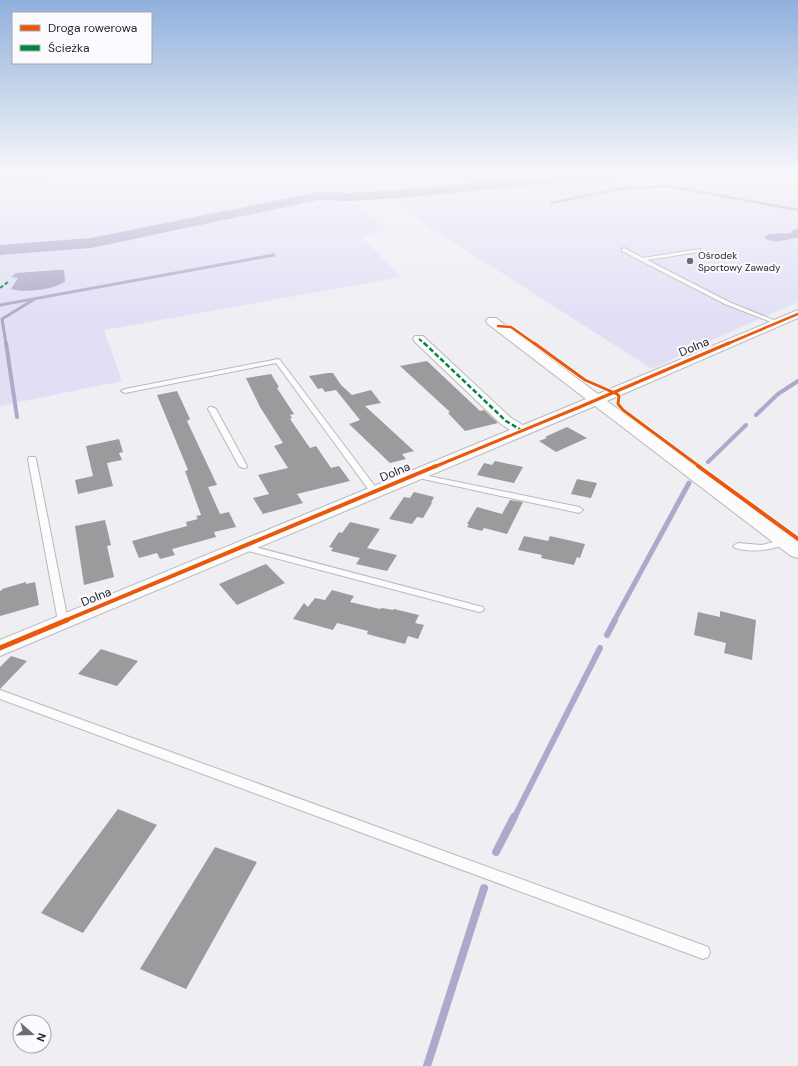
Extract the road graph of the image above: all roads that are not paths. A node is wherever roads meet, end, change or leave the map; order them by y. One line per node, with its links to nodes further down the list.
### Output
1 (624, 250): 3 (lane)
2 (698, 250): 3 (lane)
3 (643, 259): 6 (lane)
4 (798, 314): 6 (street, Dolna)
5 (492, 321): 9 (street)
6 (778, 323): 9 (street, Dolna)
7 (419, 339): 11 (street)
8 (125, 390): 15 (lane)
9 (595, 400): 11 (street, Dolna); 19 (street)
10 (212, 409): 13 (lane)
11 (521, 430): 14 (street, Dolna)
12 (32, 459): 21 (lane)
13 (243, 466)
14 (413, 475): 15 (street, Dolna); 16 (lane)
15 (374, 491): 18 (street, Dolna)
16 (579, 510)
17 (738, 546): 19 (lane)
18 (244, 547): 20 (lane); 21 (street, Dolna)
19 (792, 547)
20 (479, 609)
21 (63, 622): 22 (street, Dolna)
22 (0, 648)
23 (0, 694): 24 (lane)
24 (703, 952)

